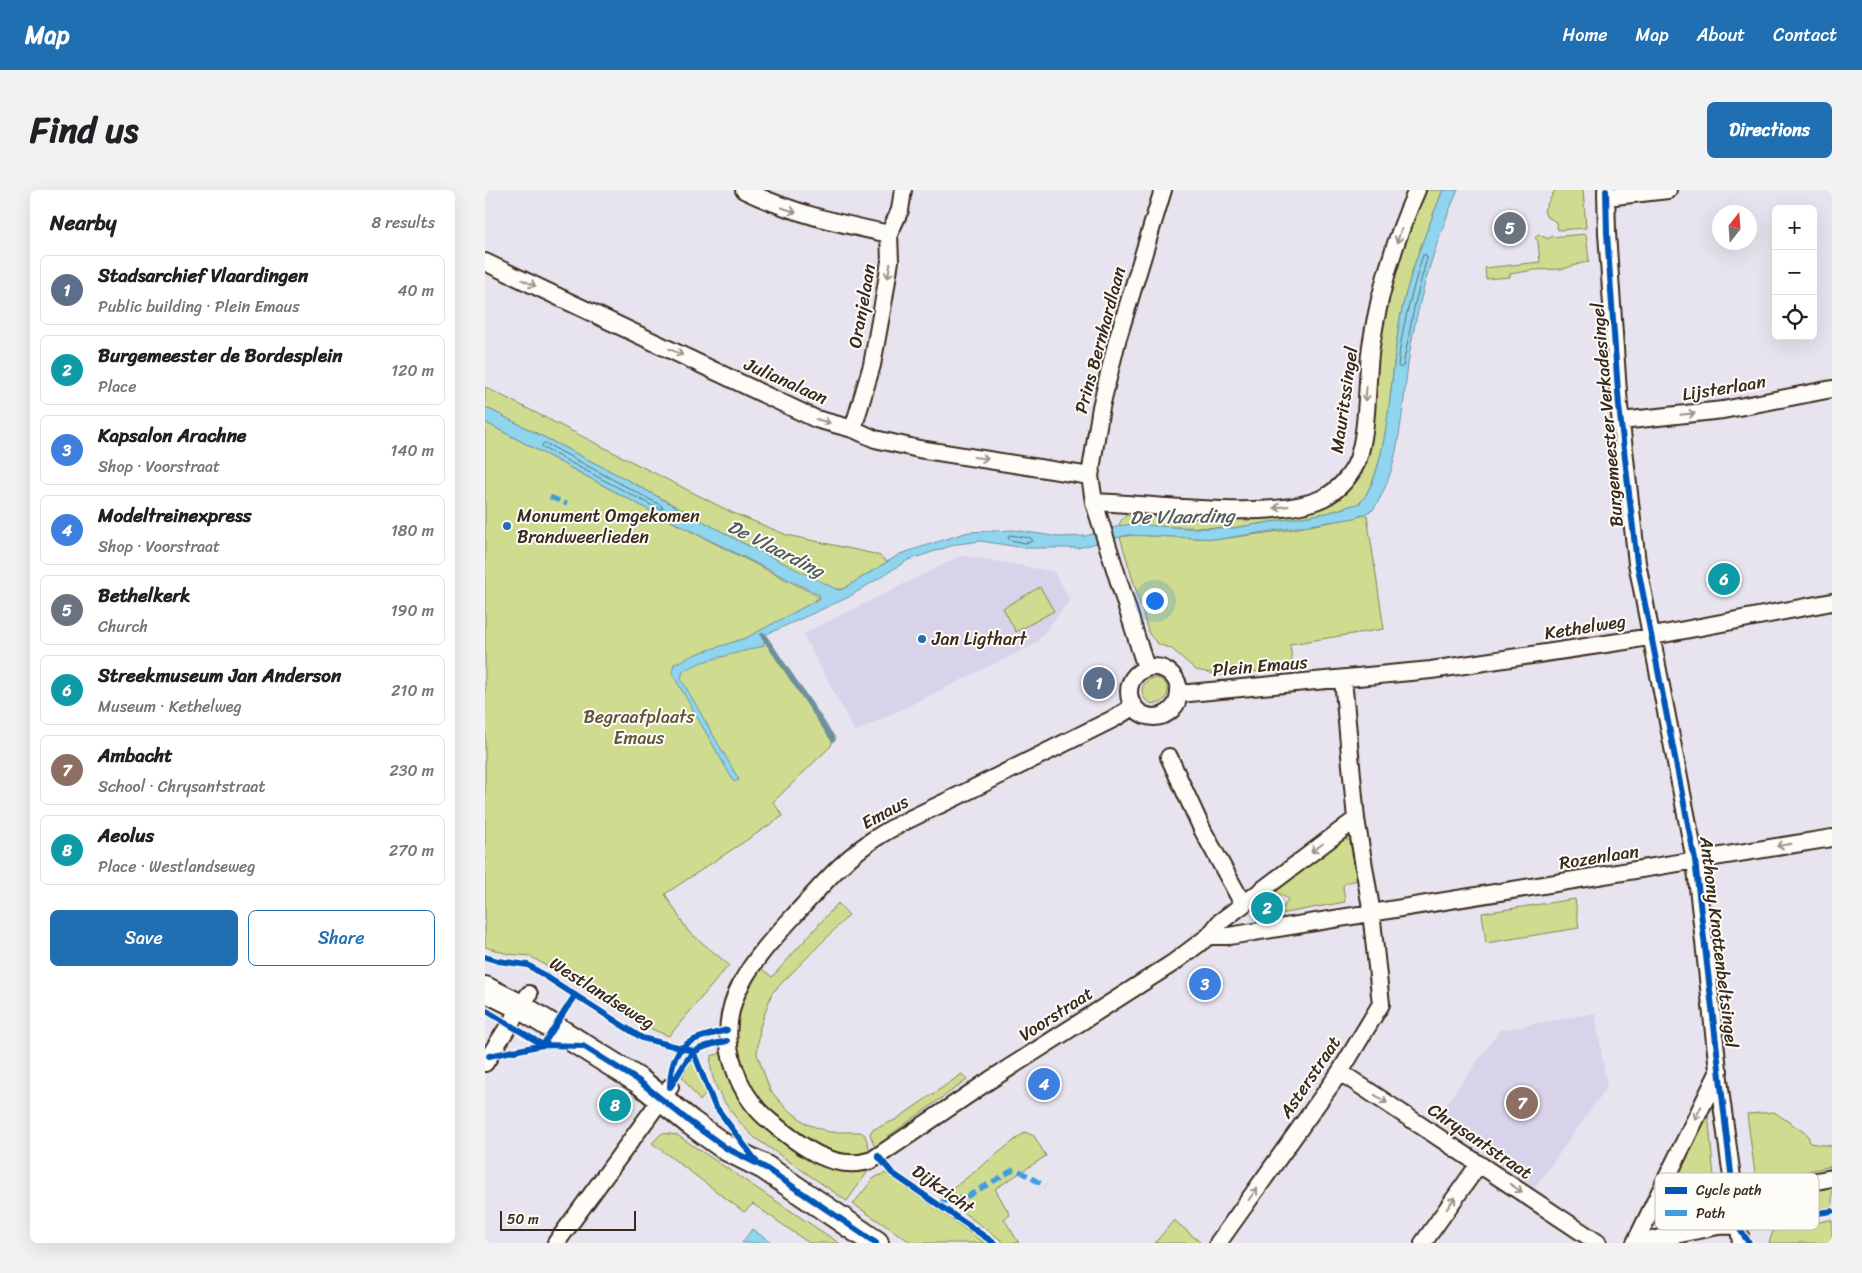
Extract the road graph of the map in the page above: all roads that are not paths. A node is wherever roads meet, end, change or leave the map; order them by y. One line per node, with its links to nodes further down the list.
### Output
1 (744, 190): 7 (street, one-way to 7)
2 (903, 190): 7 (street, Oranjelaan)
3 (1163, 190): 12 (street, Prins Bernhardlaan)
4 (1417, 190): 13 (street, Mauritssingel, one-way to 13)
5 (1668, 190): 6 (street)
6 (1606, 193): 10 (street, Burgemeester Verkadesingel)
7 (889, 234): 11 (street, Oranjelaan, one-way to 11)
8 (485, 262): 11 (street, Julianalaan, one-way to 11)
9 (1832, 389): 10 (street, Lijsterlaan, one-way to 9)
10 (1621, 421): 15 (street, Burgemeester Verkadesingel)
11 (853, 429): 12 (street, Julianalaan, one-way to 12)
12 (1090, 476): 13 (street, Prins Bernhardlaan)
13 (1094, 502): 16 (street)
14 (1832, 602): 15 (street, Kethelweg)
15 (1650, 636): 17 (street, Kethelweg); 23 (street, Anthony Knottenbeltsingel)
16 (1146, 668): 18 (street); 19 (street)
17 (1343, 680): 18 (street, Plein Emaus); 21 (street, Asterstraat)
18 (1179, 694): 19 (street)
19 (1134, 706): 35 (street, Emaus)
20 (1169, 758): 24 (street)
21 (1356, 818): 24 (street, Voorstraat, one-way to 24); 25 (street, Asterstraat)
22 (1832, 838): 23 (street, Rozenlaan, one-way to 23)
23 (1695, 860): 25 (street, Rozenlaan); 32 (street, Anthony Knottenbeltsingel)
24 (1241, 906): 26 (street); 27 (street, Voorstraat)
25 (1371, 915): 26 (street, Rozenlaan); 33 (street, Asterstraat)
26 (1248, 933): 27 (street, Rozenlaan)
27 (1209, 936): 35 (street, Voorstraat)
28 (485, 972): 30 (main road)
29 (485, 989): 30 (main road)
30 (525, 1000): 31 (street); 34 (main road)
31 (485, 1063)
32 (1720, 1069): 37 (street, one-way to 37); 38 (street, Anthony Knottenbeltsingel)
33 (1340, 1072): 36 (street, Chrysantstraat, one-way to 36); 48 (street, Asterstraat, one-way to 33)
34 (665, 1094): 45 (main road); 46 (street)
35 (884, 1152)
36 (1479, 1164): 49 (street, one-way to 36); 50 (street, Chrysantstraat, one-way to 50)
37 (1670, 1173)
38 (1731, 1173)
39 (1832, 1178): 40 (street)
40 (1819, 1181)
41 (1655, 1204): 51 (street, one-way to 51)
42 (1699, 1230): 51 (street)
43 (1736, 1230): 52 (street, Anthony Knottenbeltsingel)
44 (1738, 1230): 53 (street, Anthony Knottenbeltsingel)
45 (860, 1236): 47 (main road)
46 (556, 1243)
47 (876, 1243)
48 (1218, 1243)
49 (1423, 1243)
50 (1598, 1243)
51 (1636, 1243)
52 (1732, 1243)
53 (1741, 1243)

